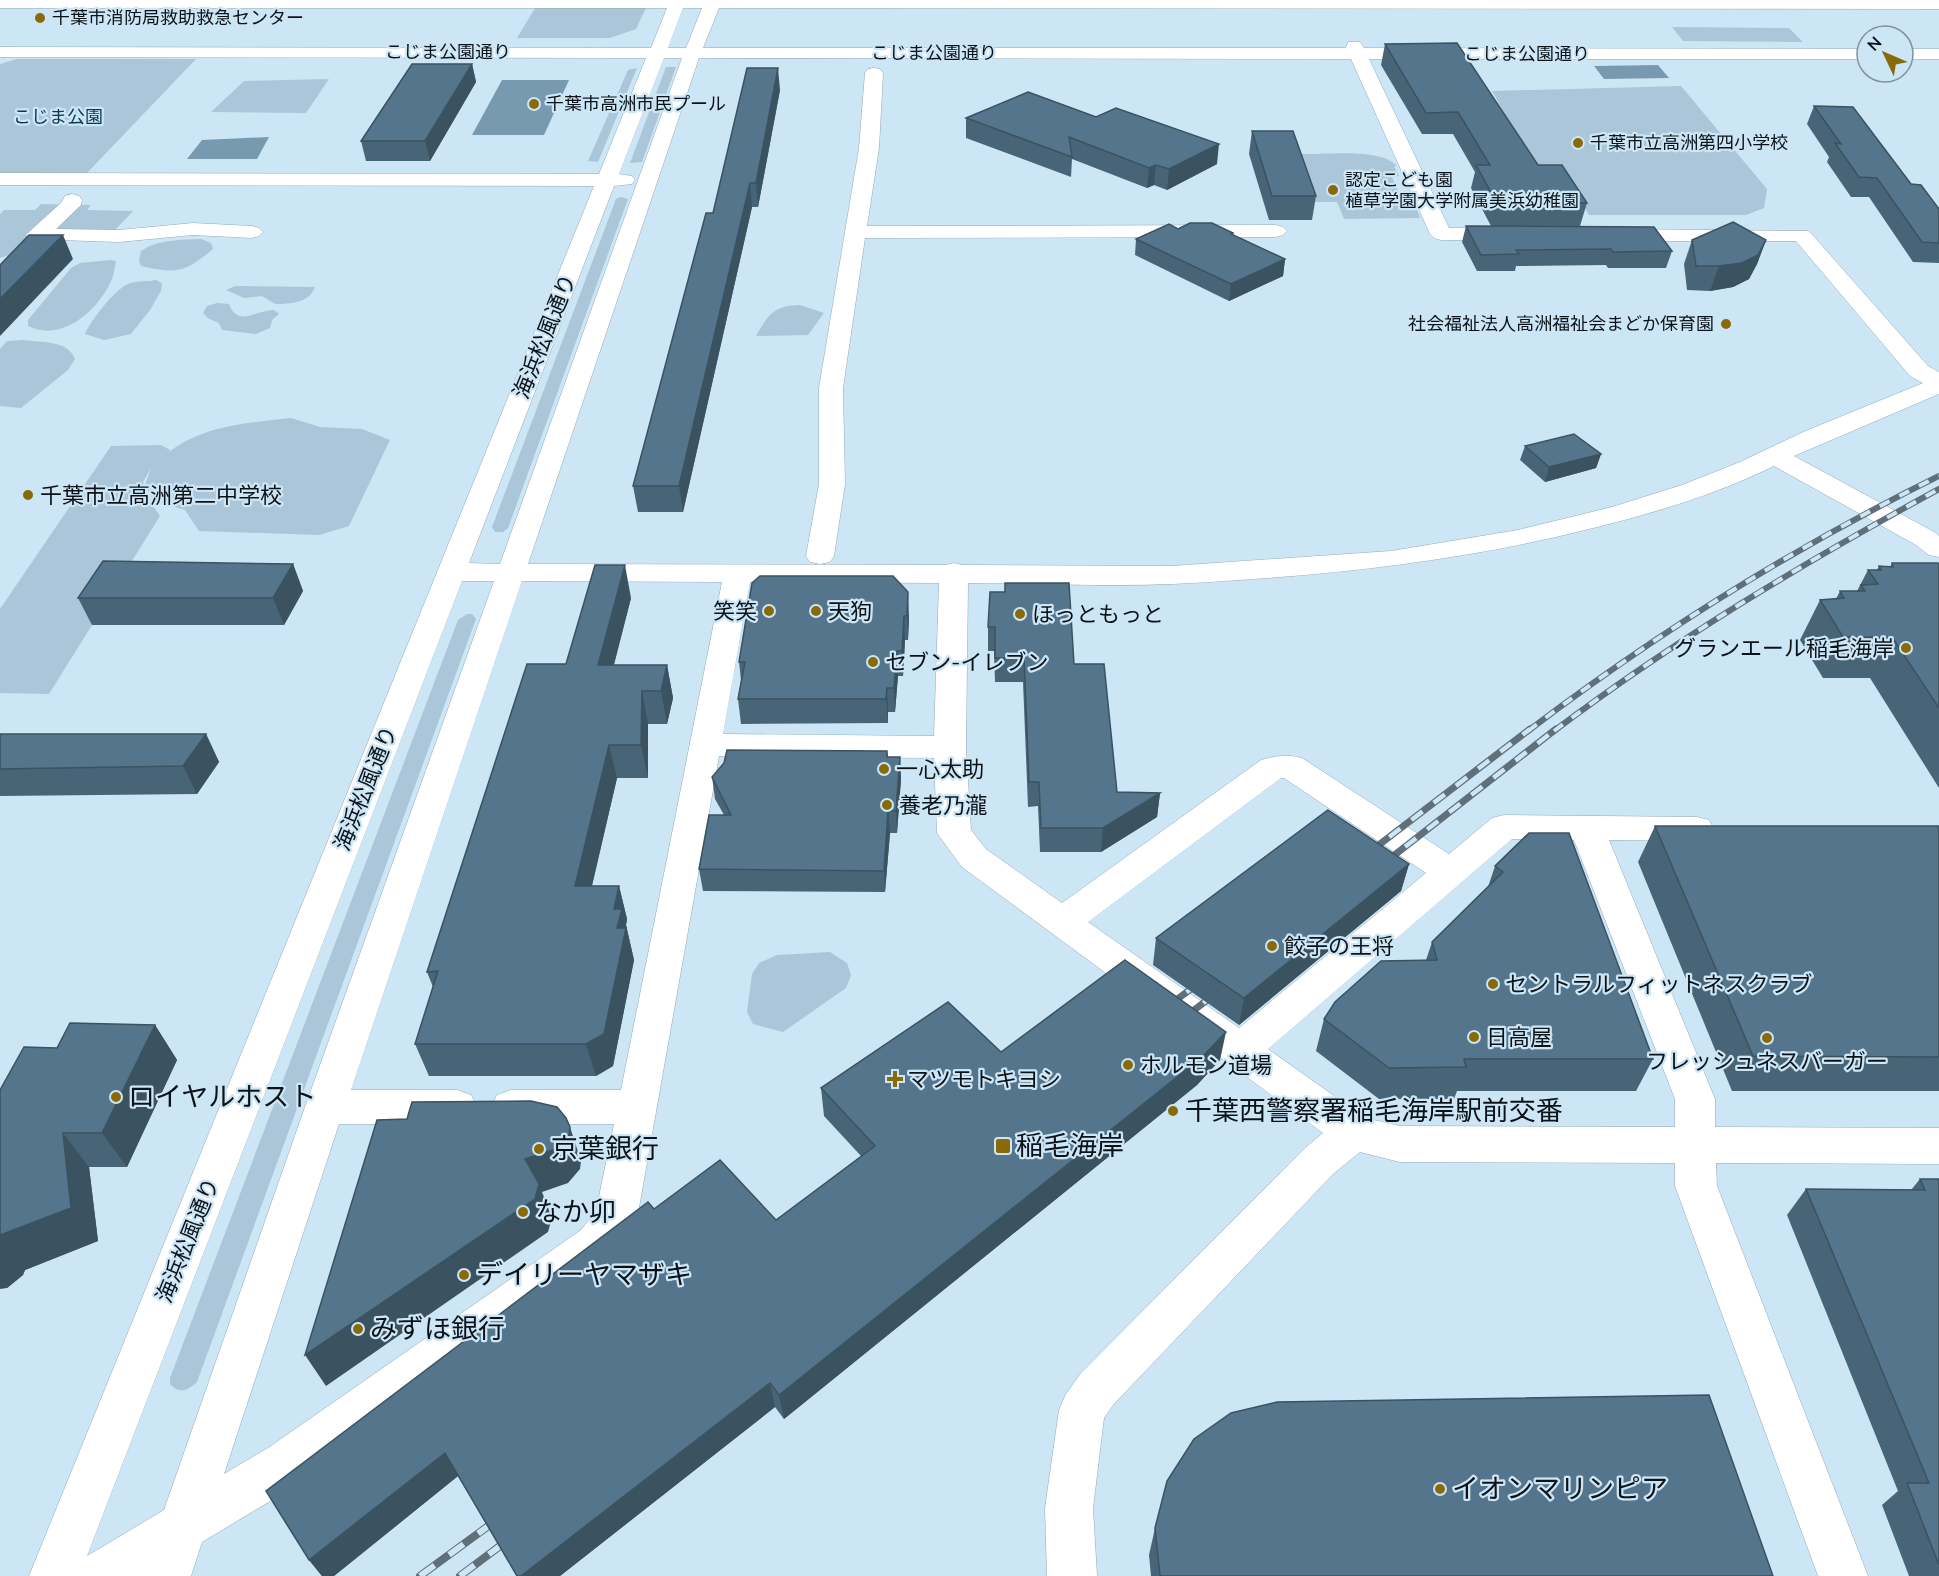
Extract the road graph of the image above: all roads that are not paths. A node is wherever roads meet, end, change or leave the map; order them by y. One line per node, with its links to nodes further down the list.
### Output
1 (116, 1): 2 (street); 6 (street)
2 (507, 1): 3 (street)
3 (677, 1): 4 (street); 13 (street, 海浜松風通り)
4 (714, 1): 5 (street); 14 (street, 海浜松風通り)
5 (1505, 2): 7 (street); 8 (street)
6 (0, 3)
7 (1939, 4)
8 (1518, 21)
9 (1, 47): 13 (street, こじま公園通り)
10 (1855, 47): 15 (street, こじま公園通り)
11 (1915, 47): 12 (street)
12 (1939, 47)
13 (657, 49): 14 (street, こじま公園通り); 22 (street, 海浜松風通り)
14 (694, 49): 15 (street, こじま公園通り); 21 (street, 海浜松風通り)
15 (1355, 51): 16 (street, こじま公園通り); 27 (street)
16 (1855, 54)
17 (1915, 54): 18 (street)
18 (1939, 54)
19 (874, 73): 26 (street)
20 (0, 179): 22 (street)
21 (648, 179): 22 (street); 34 (street, 海浜松風通り)
22 (605, 180): 33 (street, 海浜松風通り)
23 (72, 200): 25 (street)
24 (1276, 231): 26 (street)
25 (252, 232)
26 (855, 232): 32 (street)
27 (1534, 234)
28 (1592, 235): 29 (street)
29 (1939, 383): 30 (street)
30 (1775, 456): 31 (street); 36 (street)
31 (1935, 540)
32 (820, 556)
33 (450, 572): 34 (street); 50 (street, 海浜松風通り)
34 (513, 572): 35 (street); 44 (street, 海浜松風通り)
35 (738, 572): 36 (street); 37 (street)
36 (954, 572): 38 (street)
37 (704, 745): 38 (street); 45 (street)
38 (950, 747): 42 (street)
39 (1587, 829): 40 (street); 41 (street); 47 (street)
40 (1726, 829)
41 (1451, 872): 42 (street); 43 (street)
42 (1062, 922): 43 (street)
43 (1241, 1049): 46 (street)
44 (325, 1107): 45 (street); 49 (street, 海浜松風通り)
45 (636, 1107): 49 (street)
46 (1354, 1133): 47 (street); 53 (street)
47 (1694, 1144): 48 (street); 54 (street)
48 (1939, 1146)
49 (183, 1526): 51 (street); 52 (street, 海浜松風通り)
50 (54, 1576)
51 (100, 1576)
52 (166, 1576)
53 (1072, 1576)
54 (1843, 1576)

